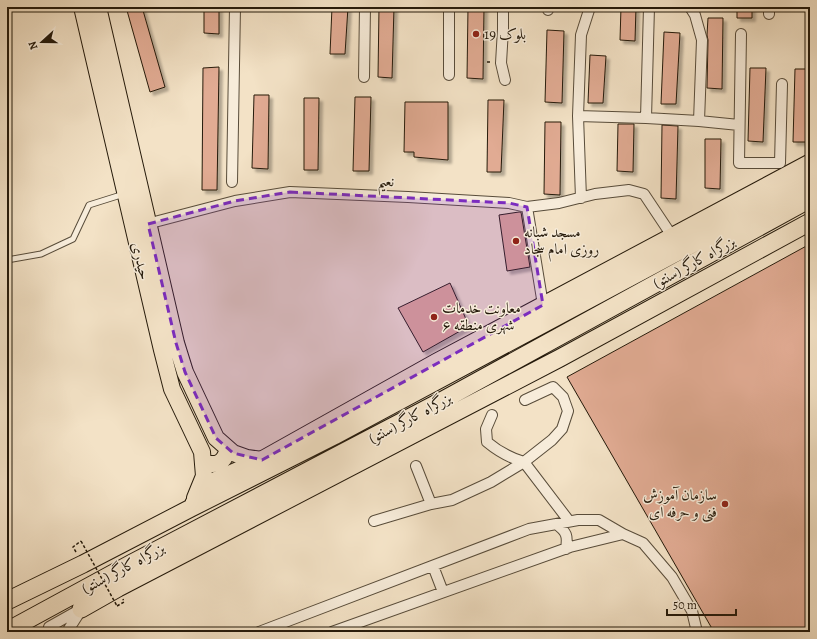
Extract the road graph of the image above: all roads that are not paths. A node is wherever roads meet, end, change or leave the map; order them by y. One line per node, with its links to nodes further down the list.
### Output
1 (82, 7): 22 (main road, حیدری)
2 (98, 7): 27 (main road, حیدری)
3 (235, 7): 21 (street)
4 (365, 7): 12 (street)
5 (449, 7): 11 (street)
6 (503, 7): 13 (street)
7 (590, 7): 15 (street)
8 (649, 7): 16 (street)
9 (690, 7): 17 (street)
10 (741, 34): 18 (street)
11 (449, 75)
12 (364, 77)
13 (505, 80)
14 (782, 84): 18 (street)
15 (578, 116): 16 (street); 23 (street)
16 (646, 118): 17 (street)
17 (699, 121): 18 (street)
18 (739, 125)
19 (810, 163): 28 (highway)
20 (810, 181): 39 (highway, بزرگراه کارگر (سنتو))
21 (232, 182)
22 (125, 194): 27 (main road, حیدری); 29 (lane)
23 (581, 198): 25 (street, نعیم); 28 (street, نعیم)
24 (810, 199): 49 (highway, بزرگراه کارگر (سنتو))
25 (527, 207): 27 (street, نعیم); 30 (street)
26 (810, 222): 48 (highway)
27 (141, 226): 33 (main road, حیدری); 35 (main road, حیدری)
28 (672, 236): 30 (highway)
29 (7, 260)
30 (543, 305): 34 (highway)
31 (525, 400): 36 (street)
32 (492, 415): 36 (street)
33 (228, 449): 34 (main road, حیدری); 35 (main road)
34 (262, 460): 39 (highway)
35 (203, 462): 39 (main road, حیدری)
36 (524, 462): 38 (street); 41 (street)
37 (416, 466): 38 (street)
38 (431, 504): 40 (street)
39 (191, 508): 47 (highway, بزرگراه کارگر (سنتو))
40 (374, 521)
41 (569, 521): 42 (street); 43 (street)
42 (556, 524): 44 (street); 45 (street)
43 (623, 534): 44 (street); 56 (street)
44 (566, 549): 46 (street)
45 (433, 566): 46 (street); 54 (street)
46 (443, 592): 50 (street)
47 (8, 598)
48 (82, 609): 51 (street); 53 (street)
49 (45, 610): 51 (street); 52 (highway, بزرگراه کارگر (سنتو))
50 (352, 629): 55 (street)
51 (49, 630)
52 (7, 631)
53 (67, 632)
54 (259, 632)
55 (332, 632)
56 (697, 632)

